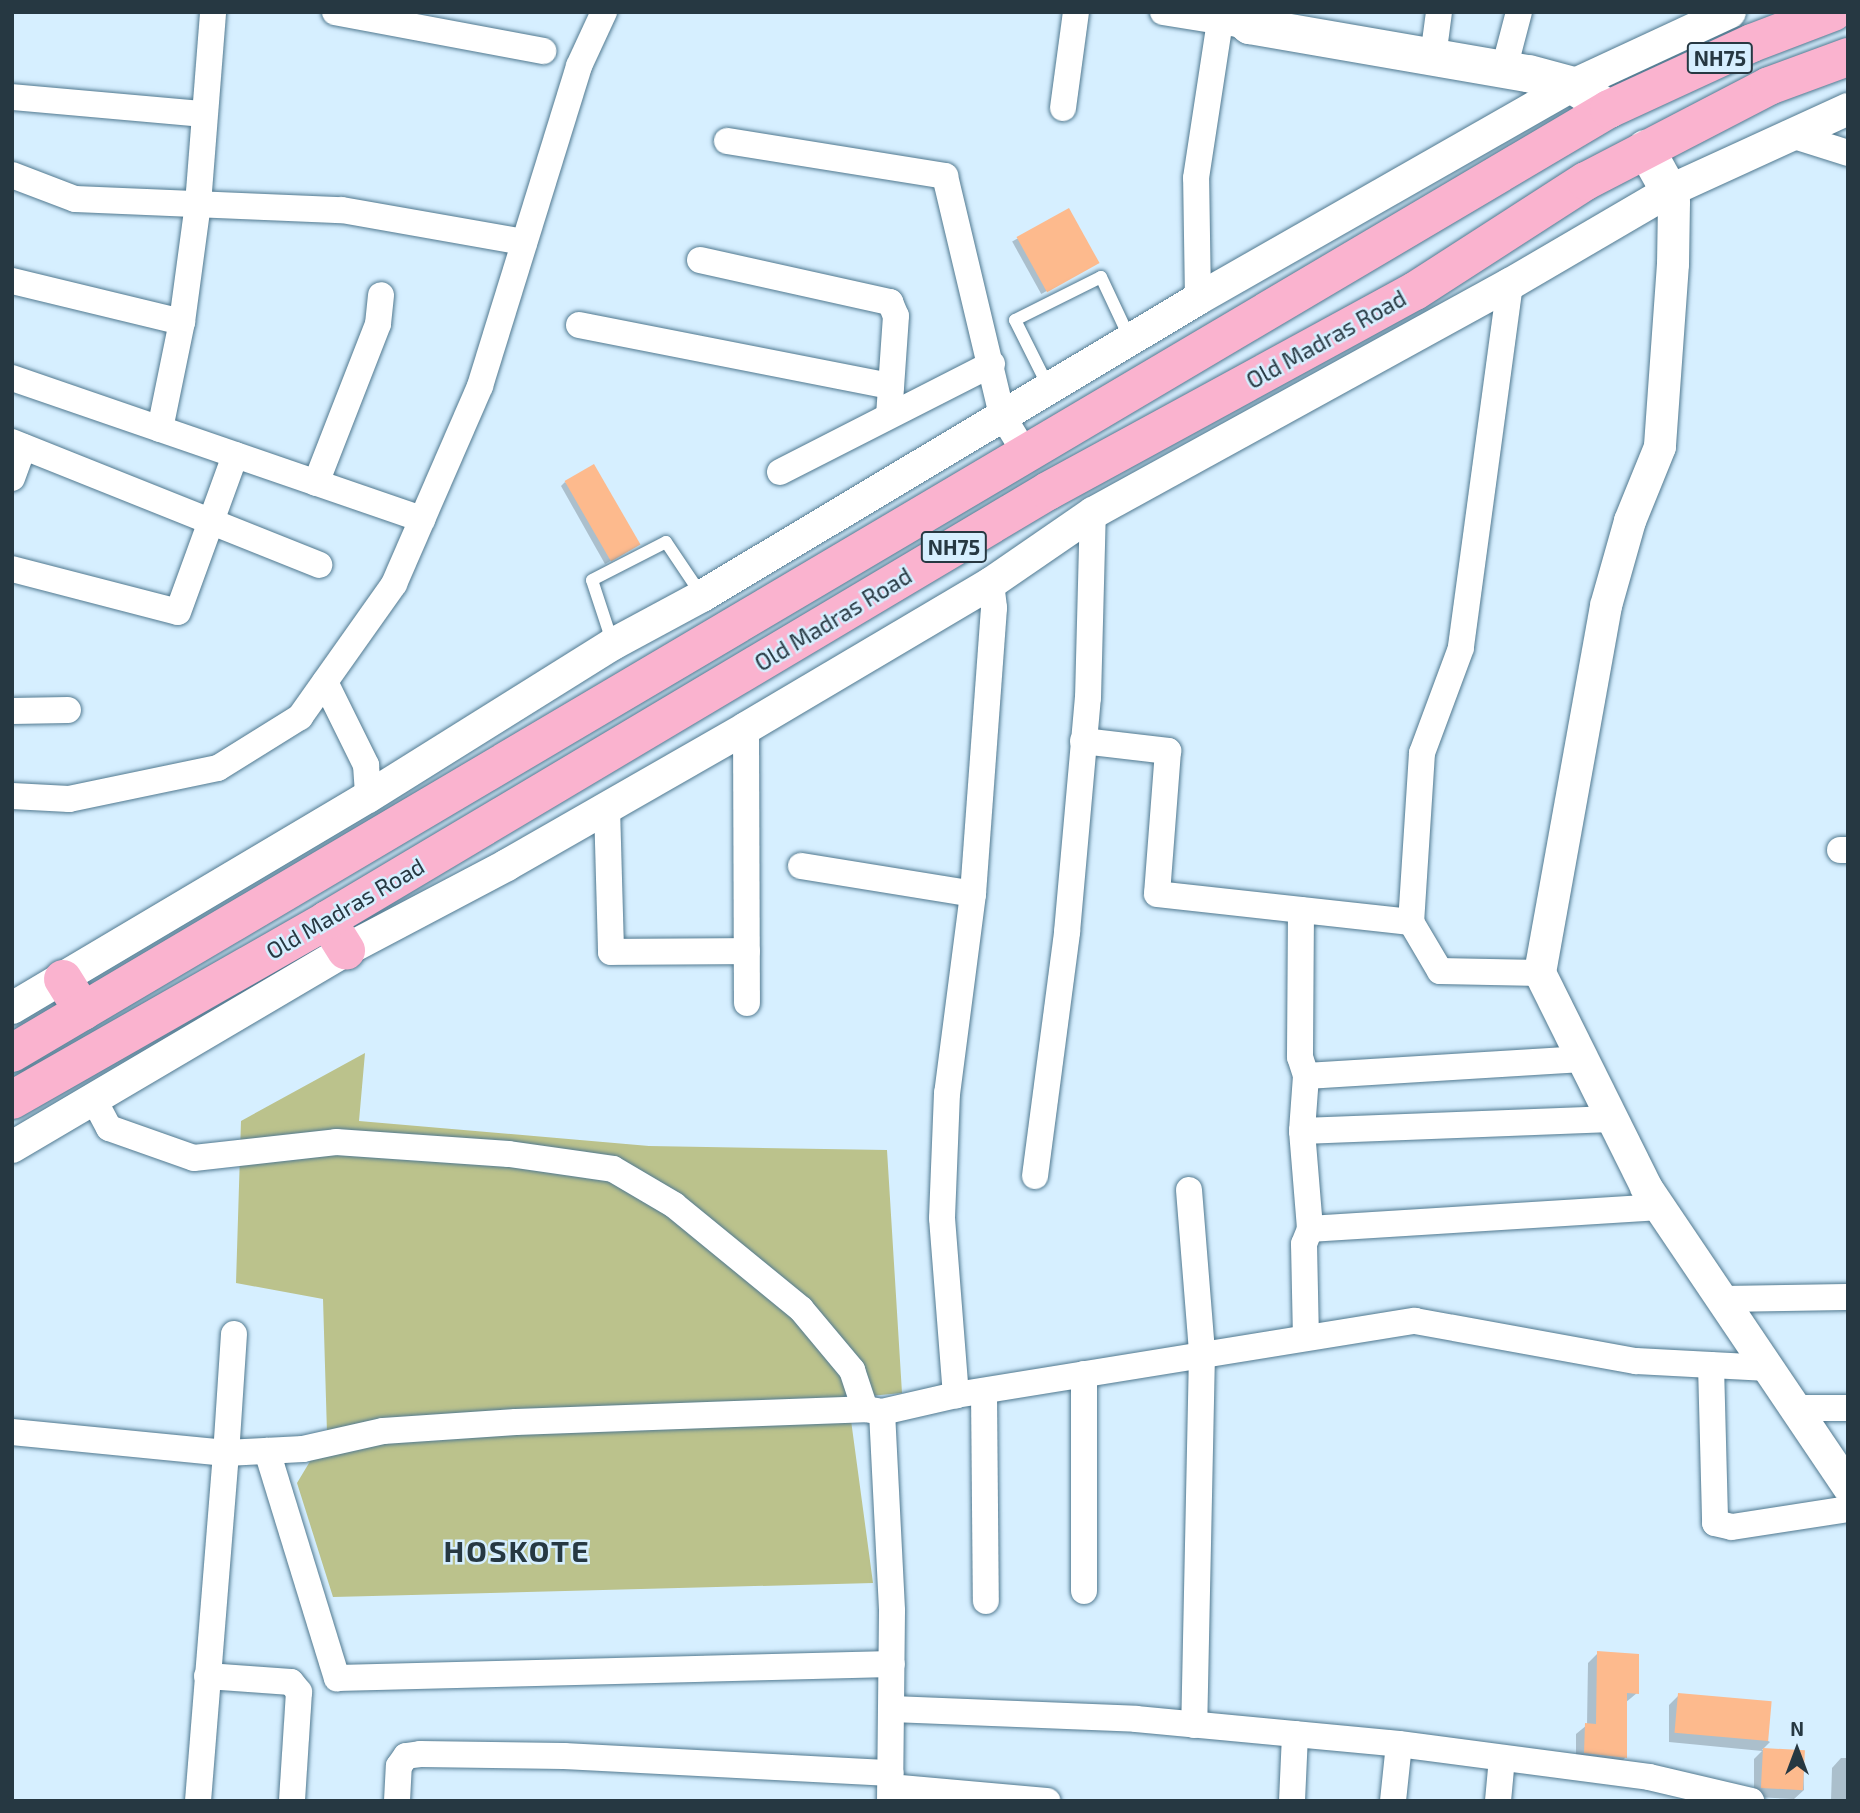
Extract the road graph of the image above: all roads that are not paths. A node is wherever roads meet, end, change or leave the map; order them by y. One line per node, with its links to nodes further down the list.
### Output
1 (213, 12): 20 (street)
2 (335, 12): 11 (street)
3 (604, 12): 28 (street)
4 (1076, 12): 17 (street)
5 (1163, 12): 10 (street)
6 (1439, 12): 12 (street)
7 (1519, 12): 14 (street)
8 (1833, 12): 18 (highway, Old Madras Road / NH75)
9 (1712, 16): 15 (street)
10 (1238, 18): 12 (main road); 33 (street)
11 (543, 51)
12 (1433, 57): 14 (main road)
13 (1848, 57): 23 (highway, Old Madras Road / NH75)
14 (1504, 69): 15 (main road)
15 (1573, 85): 18 (main road); 33 (street)
16 (12, 97): 20 (street)
17 (1063, 108)
18 (1609, 109): 45 (highway, Old Madras Road / NH75)
19 (1848, 109): 21 (street)
20 (202, 114): 27 (street)
21 (1788, 134): 24 (street); 26 (street)
22 (727, 141): 37 (street)
23 (1645, 148): 26 (main road); 70 (highway, Old Madras Road / NH75)
24 (1848, 153)
25 (12, 175): 27 (street)
26 (1669, 191): 31 (street); 72 (street)
27 (198, 204): 28 (street); 34 (street)
28 (524, 242): 51 (street)
29 (700, 260): 39 (street)
30 (12, 281): 34 (street)
31 (1510, 284): 50 (street); 69 (street)
32 (382, 295): 49 (street)
33 (1198, 299): 36 (street)
34 (182, 322): 43 (street)
35 (579, 325): 39 (street)
36 (1131, 340): 40 (street); 40 (lane)
37 (992, 364): 41 (street); 42 (street)
38 (12, 378): 43 (street)
39 (891, 386): 42 (street)
40 (1049, 389): 41 (street)
41 (1002, 415): 45 (street); 56 (street)
42 (889, 416): 47 (street)
43 (160, 429): 46 (street)
44 (18, 444): 48 (street); 52 (street)
45 (1025, 453): 76 (highway, Old Madras Road / NH75)
46 (235, 455): 49 (street); 52 (street)
47 (780, 472)
48 (12, 478)
49 (316, 483): 51 (street)
50 (1093, 513): 55 (street); 62 (street)
51 (422, 519): 58 (street)
52 (210, 523): 53 (street); 54 (street)
53 (319, 565)
54 (12, 569)
55 (991, 583): 61 (street); 67 (street)
56 (702, 596): 57 (street); 57 (lane)
57 (613, 645): 64 (street)
58 (325, 682): 63 (street); 64 (street)
59 (68, 710): 60 (street)
60 (12, 711)
61 (746, 728): 65 (street); 71 (street)
62 (1083, 741): 68 (street); 85 (street)
63 (12, 796)
64 (368, 797): 73 (street)
65 (607, 807): 70 (street); 71 (street)
66 (801, 866): 67 (street)
67 (973, 894): 98 (street)
68 (1301, 910): 69 (street); 79 (street)
69 (1411, 922): 72 (street)
70 (337, 935): 80 (street); 81 (highway, Old Madras Road / NH75)
71 (747, 951): 74 (street)
72 (1540, 973): 78 (street)
73 (63, 979): 75 (street); 76 (highway)
74 (747, 1003)
75 (12, 1008)
76 (68, 1020): 77 (highway, Old Madras Road / NH75)
77 (12, 1053)
78 (1582, 1059): 79 (street); 82 (street)
79 (1306, 1076): 83 (street)
80 (93, 1098): 84 (street); 101 (street)
81 (12, 1100)
82 (1612, 1119): 83 (street); 87 (street)
83 (1302, 1131): 88 (street)
84 (12, 1147)
85 (1035, 1176)
86 (1189, 1191): 93 (street)
87 (1659, 1207): 88 (street); 90 (street)
88 (1310, 1228): 92 (street)
89 (1848, 1297): 90 (street)
90 (1721, 1299): 95 (street)
91 (234, 1334): 104 (street)
92 (1306, 1336): 93 (street); 94 (street)
93 (1202, 1353): 96 (street); 112 (street)
94 (1710, 1365): 95 (street); 106 (street)
95 (1768, 1368): 99 (street)
96 (1084, 1374): 97 (street); 107 (street)
97 (984, 1392): 98 (street); 108 (street)
98 (956, 1395): 101 (street)
99 (1794, 1408): 100 (street); 105 (street)
100 (1848, 1408)
101 (874, 1411): 103 (street); 109 (street)
102 (12, 1432): 104 (street)
103 (267, 1451): 104 (street); 109 (street)
104 (226, 1453): 110 (street)
105 (1848, 1487)
106 (1848, 1509)
107 (1084, 1591)
108 (985, 1601)
109 (892, 1664): 111 (street)
110 (207, 1676): 117 (street); 118 (street)
111 (892, 1709): 112 (street); 116 (street)
112 (1194, 1725): 113 (street)
113 (1295, 1734): 114 (street); 121 (street)
114 (1399, 1744): 115 (street); 122 (street)
115 (1503, 1758): 123 (street); 124 (street)
116 (891, 1787): 119 (street); 120 (street)
117 (198, 1801)
118 (292, 1801)
119 (397, 1801)
120 (1047, 1801)
121 (1292, 1801)
122 (1392, 1801)
123 (1498, 1801)
124 (1751, 1801)

